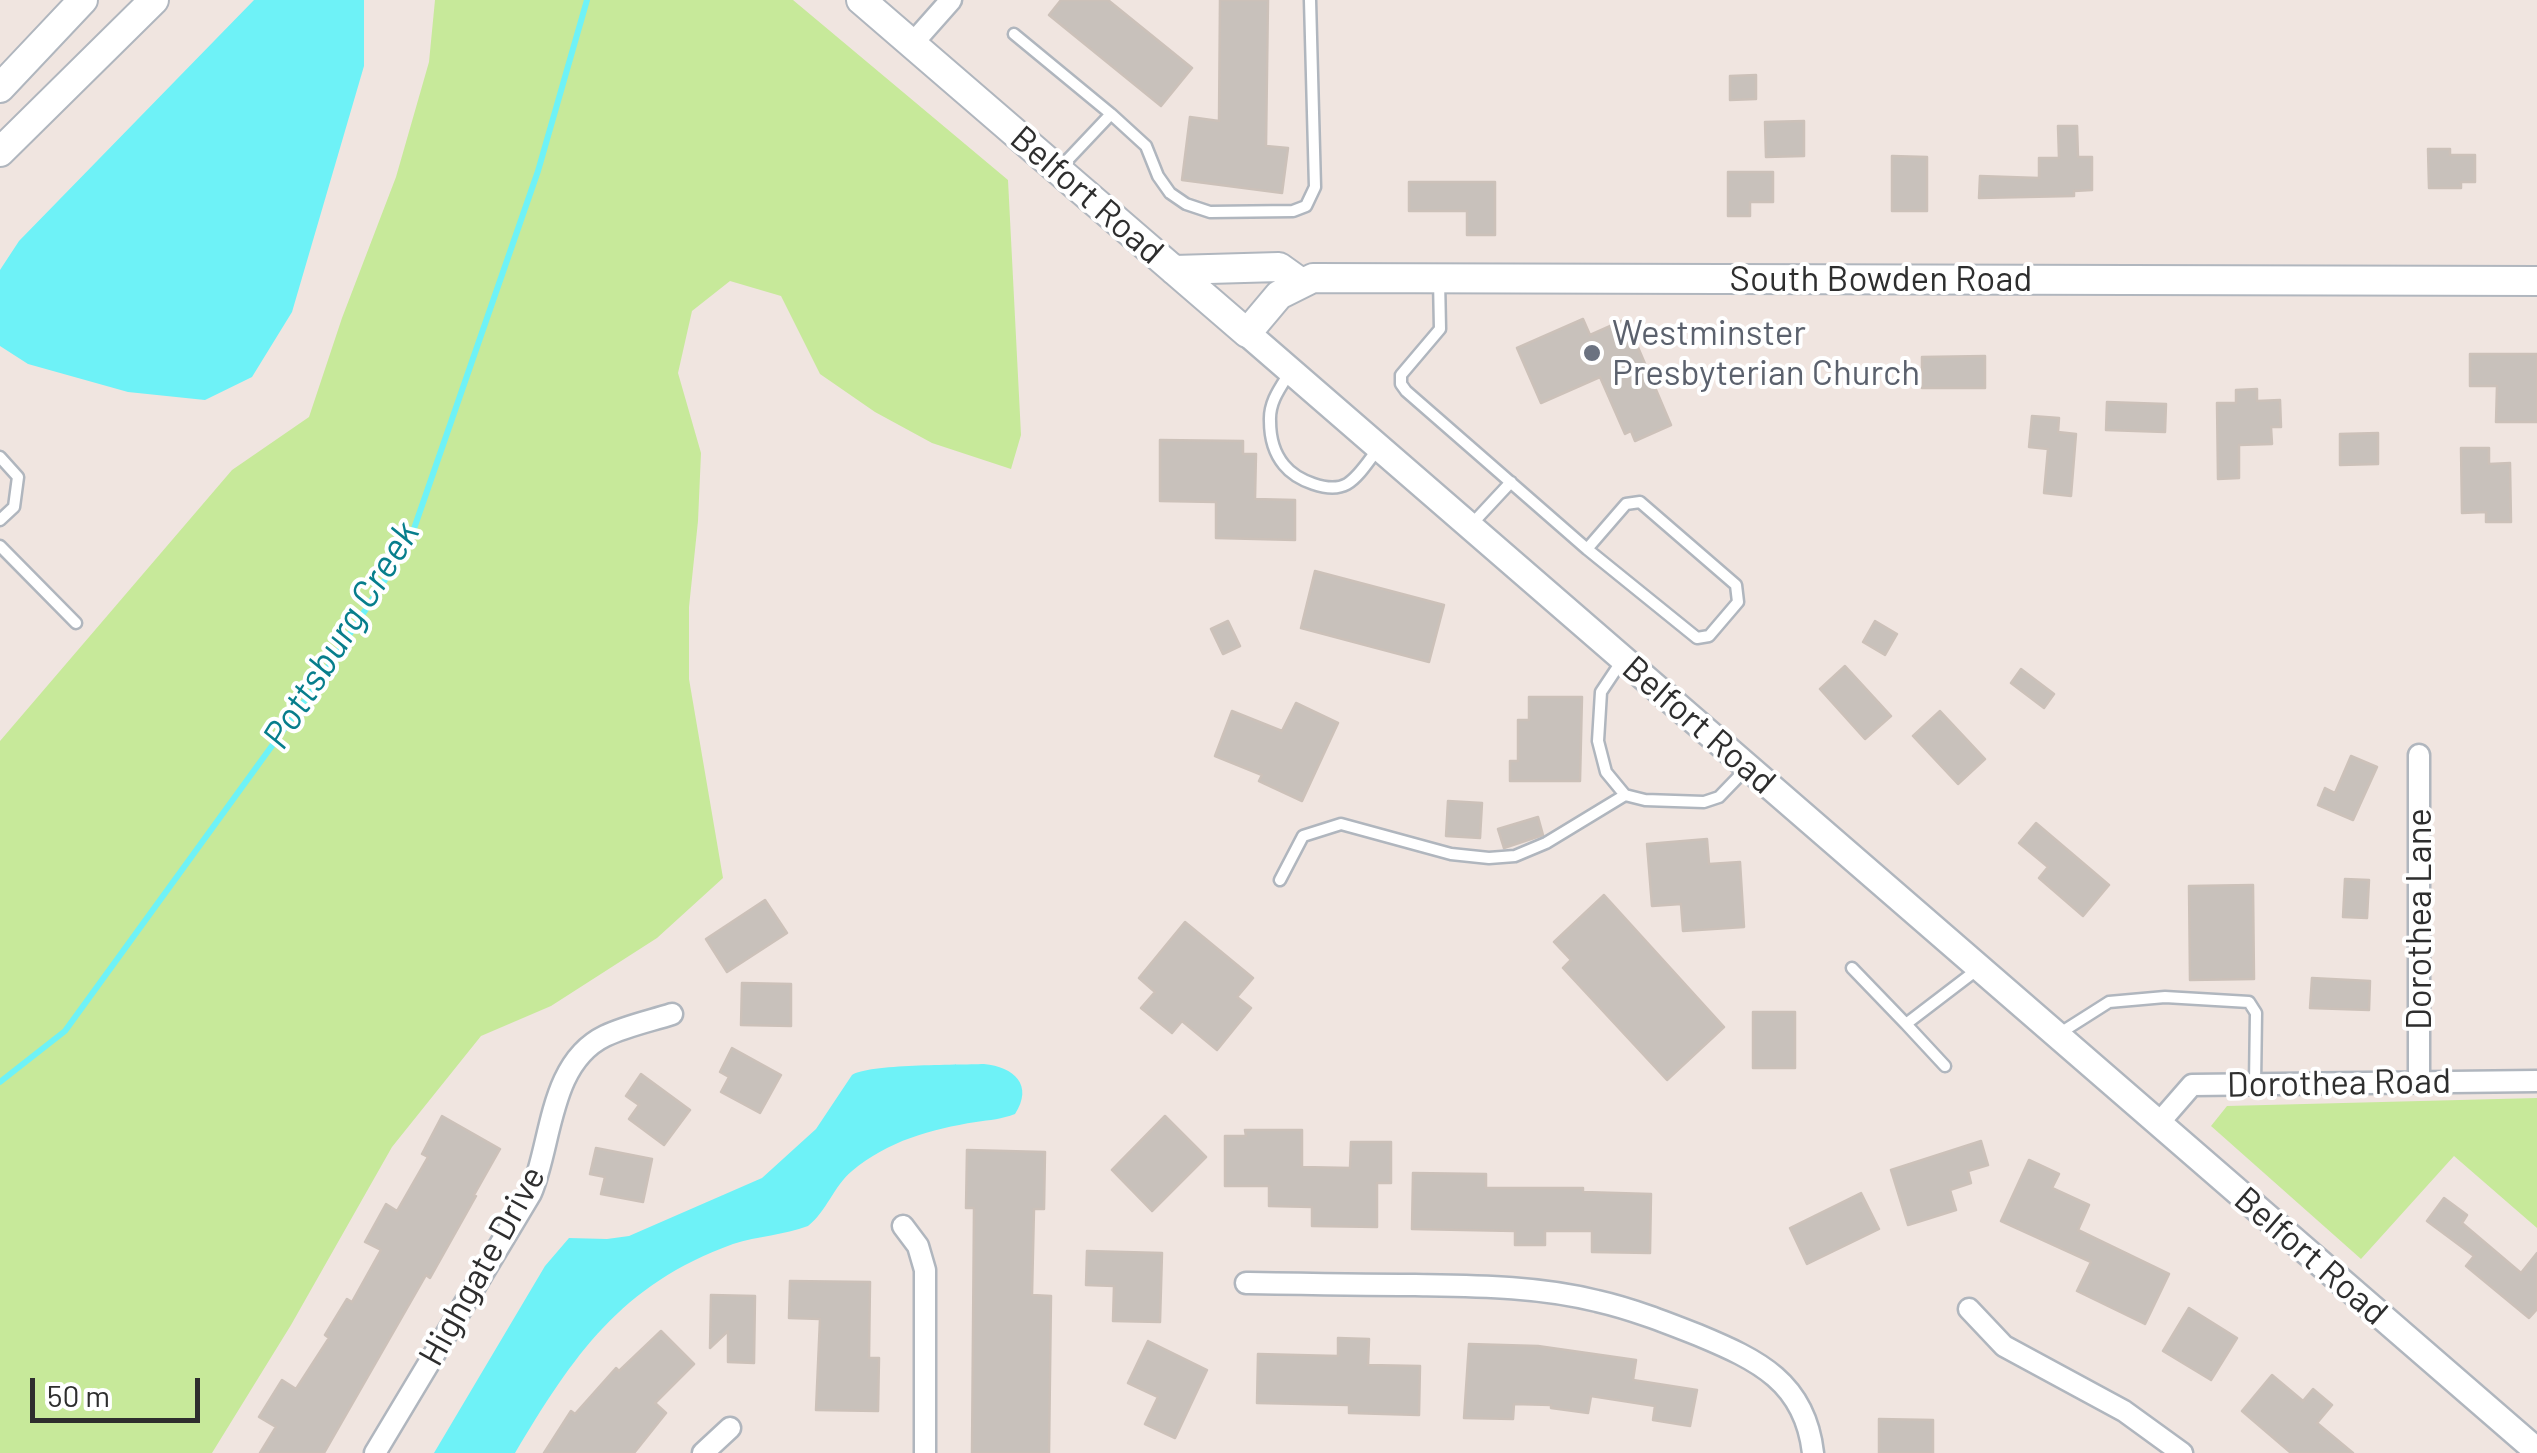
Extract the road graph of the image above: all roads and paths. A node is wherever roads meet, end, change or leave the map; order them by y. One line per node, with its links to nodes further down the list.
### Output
1 (83, 0): 8 (main road)
2 (154, 0): 10 (main road)
3 (861, 0): 7 (main road, Belfort Road)
4 (951, 0): 7 (street)
5 (1310, 0): 9 (lane)
6 (1014, 34): 9 (lane)
7 (912, 44): 11 (main road, Belfort Road)
8 (0, 88)
9 (1112, 114): 11 (lane)
10 (0, 152)
11 (1058, 170): 12 (main road, Belfort Road)
12 (1174, 270): 15 (main road); 16 (main road, Belfort Road)
13 (1438, 278): 14 (main road, South Bowden Road); 15 (main road, South Bowden Road); 20 (lane)
14 (2537, 281)
15 (1300, 282): 16 (main road)
16 (1247, 332): 17 (street, Belfort Road)
17 (1290, 371): 18 (street, Belfort Road); 18 (lane)
18 (1379, 448): 22 (street, Belfort Road)
19 (0, 457): 21 (lane)
20 (1511, 482): 22 (lane); 24 (lane)
21 (0, 520)
22 (1470, 526): 26 (street, Belfort Road)
23 (0, 546): 25 (lane)
24 (1588, 548): 24 (lane)
25 (76, 623)
26 (1623, 660): 28 (street, Belfort Road); 29 (lane)
27 (2419, 755): 38 (street, Dorothea Lane)
28 (1748, 767): 29 (lane); 32 (street, Belfort Road)
29 (1625, 795): 30 (lane)
30 (1282, 876)
31 (1852, 968): 34 (lane)
32 (1978, 968): 34 (lane); 35 (street, Belfort Road)
33 (672, 1014): 46 (street, Highgate Drive)
34 (1906, 1024): 36 (lane)
35 (2056, 1036): 39 (lane); 40 (street, Belfort Road)
36 (1945, 1066)
37 (2537, 1080): 38 (street, Dorothea Road)
38 (2419, 1083): 39 (street, Dorothea Road)
39 (2255, 1084): 40 (street, Dorothea Road)
40 (2158, 1124): 45 (street, Belfort Road)
41 (903, 1226): 48 (street)
42 (1246, 1283): 49 (street)
43 (1969, 1309): 50 (street)
44 (730, 1428): 47 (street)
45 (2537, 1451)
46 (375, 1453)
47 (703, 1453)
48 (926, 1453)
49 (1813, 1453)
50 (2182, 1453)

